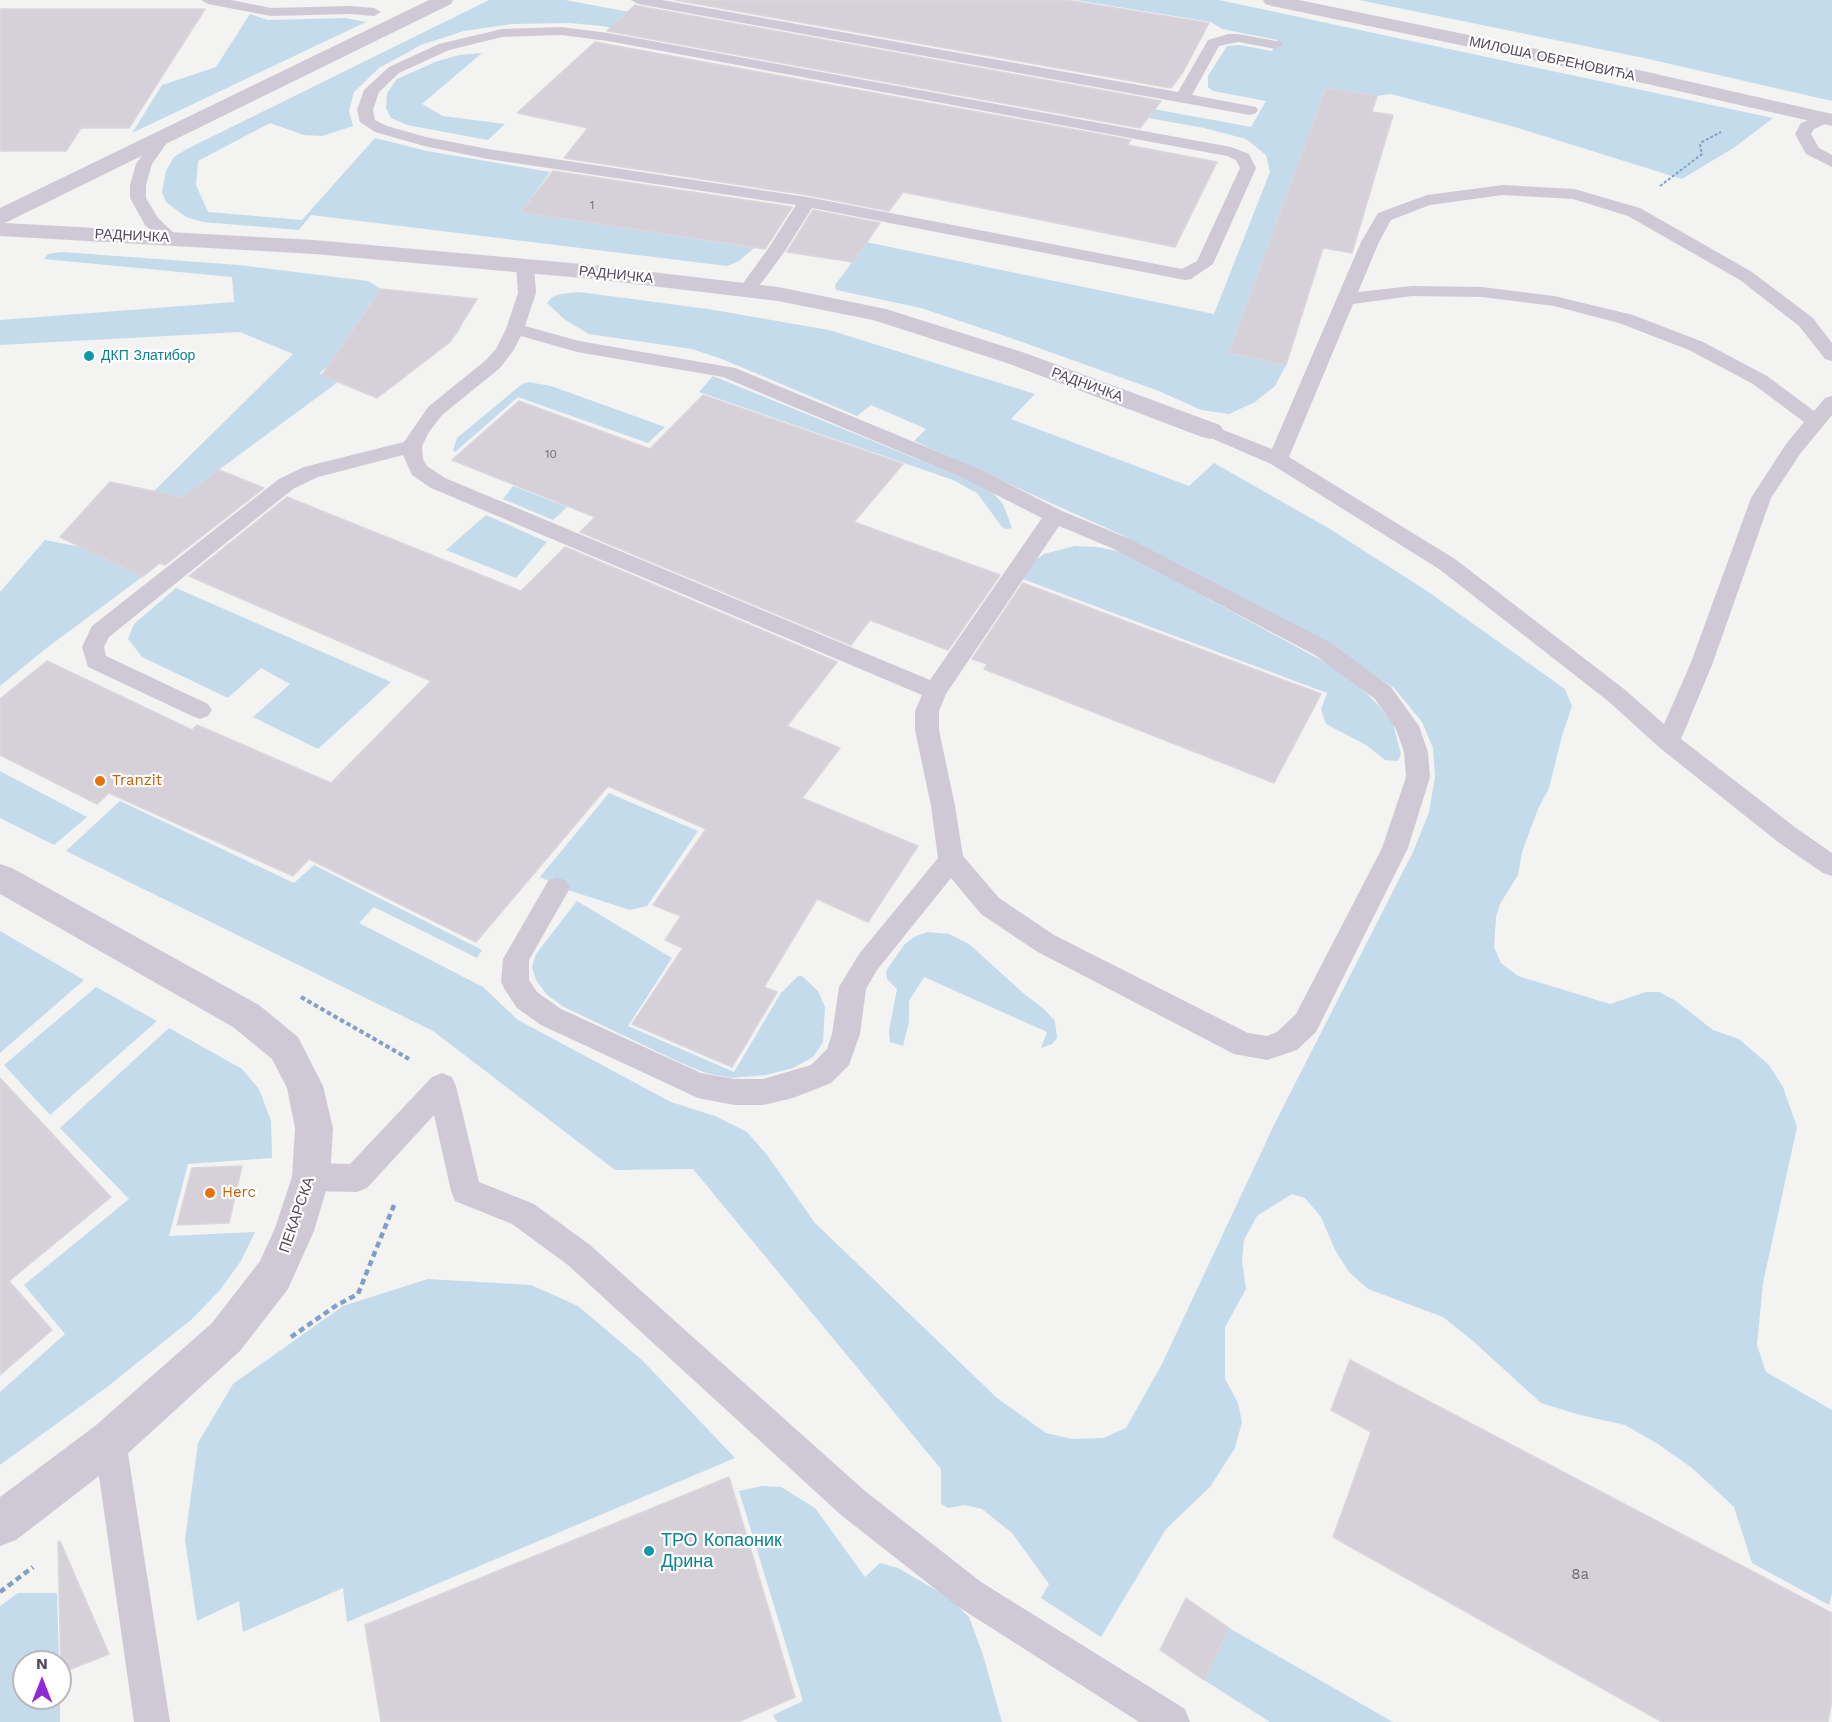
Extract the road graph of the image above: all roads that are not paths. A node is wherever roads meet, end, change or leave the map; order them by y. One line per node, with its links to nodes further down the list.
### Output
1 (208, 0): 5 (lane)
2 (444, 0): 7 (street)
3 (638, 0): 9 (lane)
4 (1272, 0): 14 (street, МИЛОША ОБРЕНОВИЋА)
5 (370, 6): 7 (lane)
6 (835, 16): 9 (lane)
7 (393, 25): 15 (street)
8 (896, 26): 10 (lane)
9 (820, 32): 10 (lane)
10 (882, 43): 12 (lane)
11 (1276, 45): 12 (lane)
12 (1183, 97): 13 (lane)
13 (1250, 110)
14 (1830, 118): 16 (lane)
15 (163, 137): 18 (street); 20 (lane)
16 (1832, 162)
17 (807, 202): 17 (lane); 22 (lane)
18 (0, 217)
19 (0, 229): 20 (street, РАДНИЧКА)
20 (169, 237): 21 (street, РАДНИЧКА)
21 (525, 266): 22 (street, РАДНИЧКА); 24 (lane)
22 (747, 290): 28 (street, РАДНИЧКА)
23 (1346, 299): 25 (lane); 27 (lane); 30 (lane)
24 (515, 329): 29 (lane); 31 (lane)
25 (1832, 355)
26 (1832, 402): 27 (lane)
27 (1817, 422): 34 (lane)
28 (1211, 431): 30 (lane)
29 (412, 446): 32 (lane); 33 (lane)
30 (1278, 459): 34 (lane)
31 (1055, 516): 32 (lane); 35 (lane)
32 (934, 691): 35 (lane)
33 (200, 710)
34 (1668, 742): 36 (lane)
35 (951, 860): 38 (lane)
36 (1832, 866)
37 (0, 878): 39 (street, ПЕКАРСКА)
38 (557, 888)
39 (311, 1177): 40 (street, ПЕКАРСКА); 43 (lane)
40 (110, 1441): 41 (street, ПЕКАРСКА); 42 (lane)
41 (0, 1524)
42 (152, 1722)
43 (1172, 1722)

